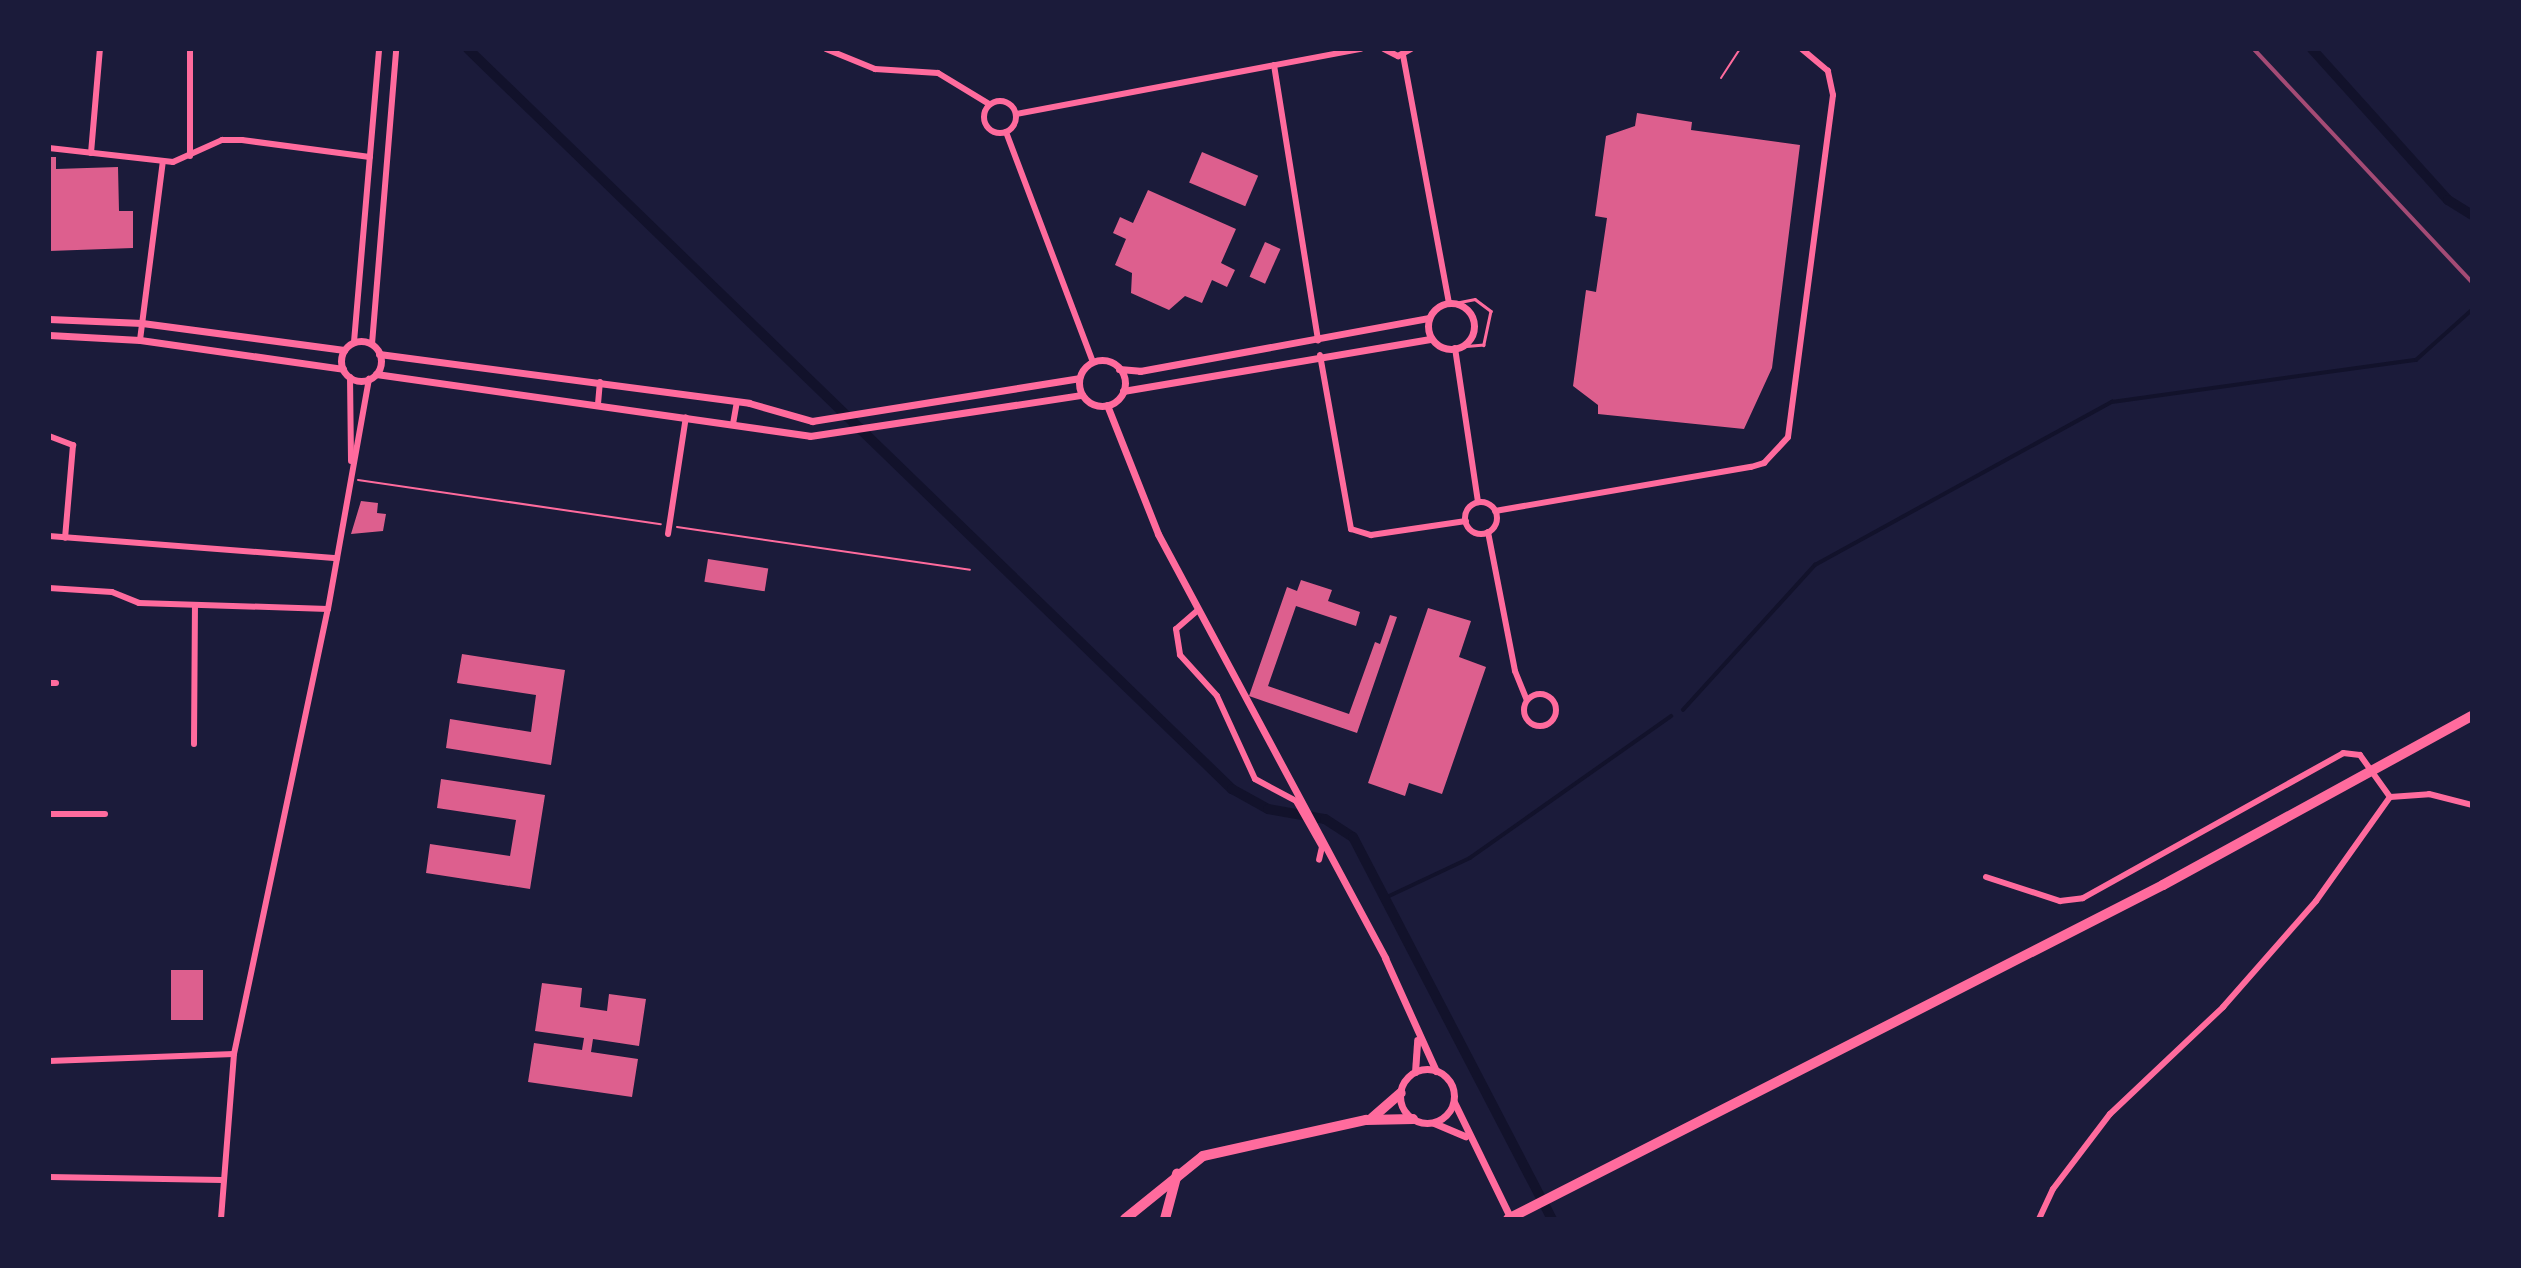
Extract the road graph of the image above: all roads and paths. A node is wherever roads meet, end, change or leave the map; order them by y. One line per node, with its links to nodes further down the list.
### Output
1 (100, 49): 18 (street)
2 (379, 49): 20 (street)
3 (396, 49): 31 (street)
4 (826, 49): 14 (street)
5 (1361, 49): 12 (street)
6 (1384, 49): 11 (street)
7 (1411, 49): 11 (street)
8 (1740, 49): 13 (path)
9 (1802, 49): 54 (street)
10 (189, 53): 19 (street)
11 (1403, 55): 22 (street)
12 (1274, 65): 15 (street); 29 (street)
13 (1721, 78)
14 (989, 104): 15 (street); 16 (street)
15 (1016, 114): 16 (street)
16 (1006, 132): 36 (street)
17 (49, 148): 18 (street)
18 (91, 153): 21 (street)
19 (190, 156): 20 (street); 21 (street)
20 (370, 157): 30 (street)
21 (163, 162): 25 (street)
22 (1452, 303): 23 (street); 32 (street); 32 (lane)
23 (1429, 318): 27 (street); 29 (street)
24 (49, 319): 25 (street)
25 (142, 323): 28 (street); 33 (street)
26 (49, 335): 28 (street)
27 (1432, 339): 32 (street); 35 (street)
28 (140, 340): 37 (street)
29 (1318, 341): 38 (street)
30 (354, 342): 31 (street); 33 (street)
31 (372, 344): 34 (street)
32 (1458, 347): 53 (street)
33 (344, 351): 37 (street)
34 (379, 354): 39 (street); 42 (street)
35 (1320, 355): 43 (street); 55 (street)
36 (1093, 362): 38 (street); 41 (street)
37 (343, 369): 40 (street)
38 (1119, 369): 43 (street)
39 (372, 376): 40 (street); 46 (street); 51 (street)
40 (349, 377): 51 (street)
41 (1079, 378): 44 (street); 45 (street)
42 (600, 382): 45 (street); 46 (street)
43 (1123, 391): 47 (street)
44 (1082, 395): 47 (street); 49 (street)
45 (737, 402): 49 (street)
46 (597, 404): 48 (street)
47 (1107, 405): 65 (street)
48 (686, 417): 49 (street); 56 (street)
49 (733, 424)
50 (49, 436): 59 (street)
51 (351, 470): 52 (street)
52 (350, 478): 56 (path); 60 (street)
53 (1478, 502): 54 (street); 55 (street)
54 (1495, 510): 57 (street)
55 (1466, 521): 57 (street)
56 (669, 530): 61 (path)
57 (1488, 532): 66 (street)
58 (49, 536): 59 (street)
59 (65, 538): 60 (street)
60 (337, 558): 64 (street)
61 (970, 570)
62 (49, 588): 63 (street)
63 (195, 605): 64 (street); 68 (street)
64 (328, 609): 76 (street)
65 (1198, 610): 73 (street); 75 (street)
66 (1527, 700): 66 (street)
67 (2472, 716): 92 (highway)
68 (194, 744)
69 (2390, 797): 70 (street); 74 (street); 93 (street)
70 (2472, 805)
71 (49, 814): 72 (street)
72 (105, 814)
73 (1320, 860)
74 (1986, 877)
75 (1417, 1039): 78 (street); 79 (street)
76 (234, 1055): 77 (street); 88 (street)
77 (49, 1061)
78 (1436, 1071): 79 (street); 81 (street)
79 (1415, 1072): 80 (street)
80 (1401, 1093): 82 (street); 83 (highway)
81 (1454, 1101): 84 (street); 85 (street)
82 (1413, 1119): 83 (highway); 84 (street)
83 (1366, 1120): 86 (highway)
84 (1432, 1123): 85 (street)
85 (1466, 1136): 92 (street)
86 (1179, 1171): 90 (highway); 91 (highway)
87 (49, 1177): 88 (street)
88 (222, 1180): 89 (street)
89 (221, 1219)
90 (1125, 1219)
91 (1165, 1219)
92 (1510, 1219)
93 (2039, 1219)

